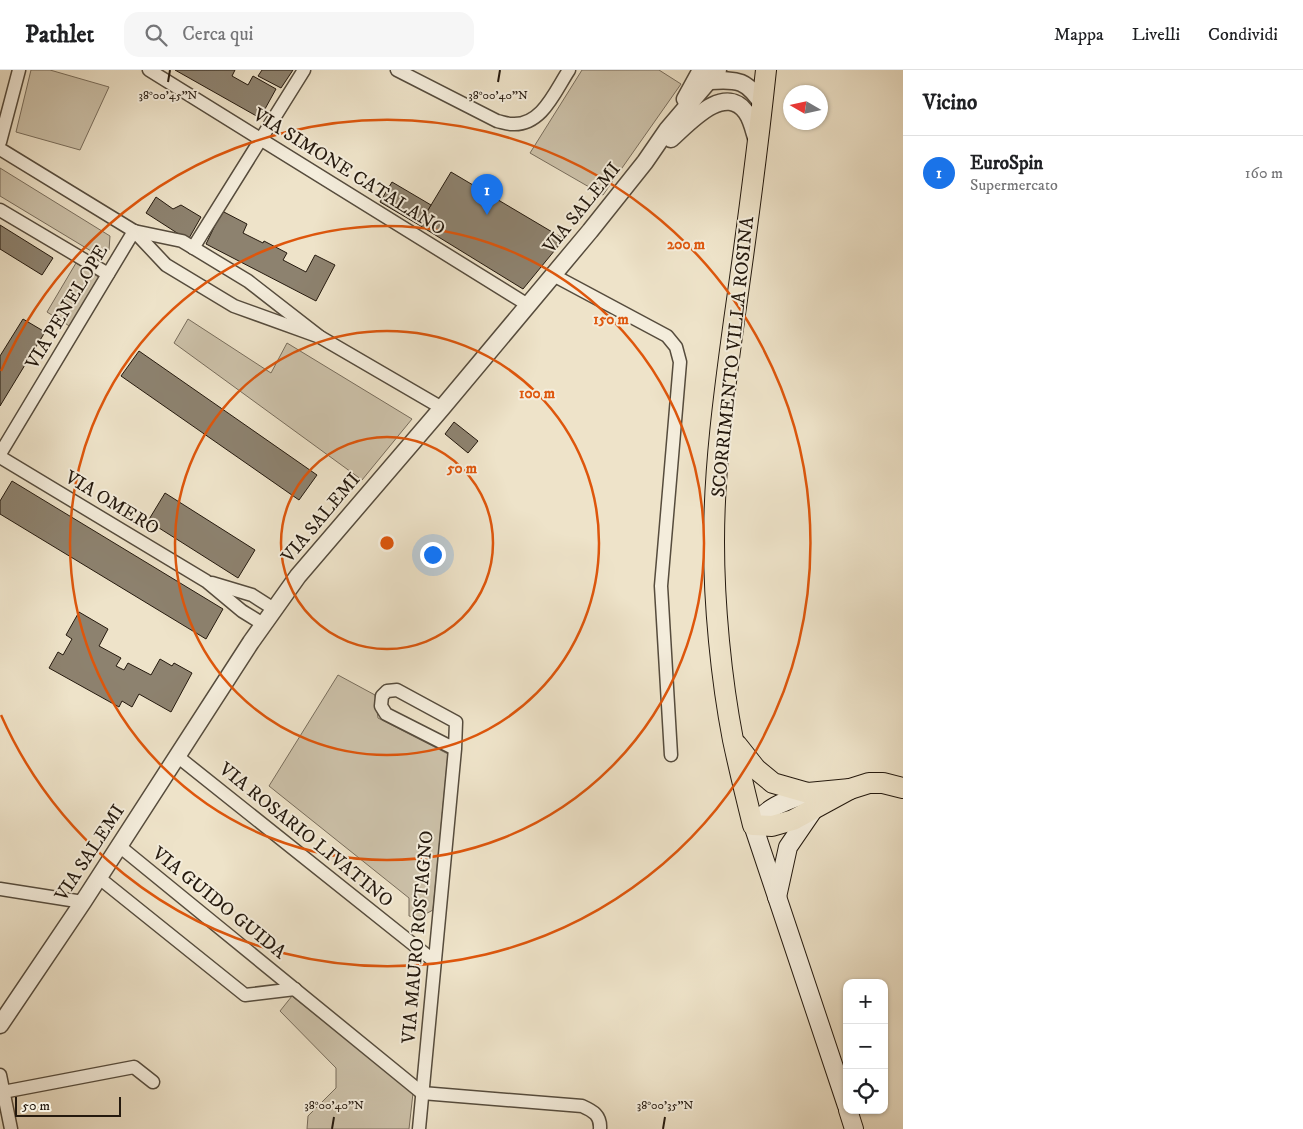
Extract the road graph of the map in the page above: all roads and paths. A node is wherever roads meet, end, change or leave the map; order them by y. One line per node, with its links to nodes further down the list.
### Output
1 (19, 70): 10 (street)
2 (149, 70): 9 (street, VIA SIMONE CATALANO)
3 (304, 70): 9 (street)
4 (396, 70): 5 (street)
5 (569, 70)
6 (710, 74): 8 (street); 13 (street, VIA SALEMI)
7 (766, 75): 8 (main road, SCORRIMENTO VILLA ROSINA)
8 (763, 105): 11 (main road, SCORRIMENTO VILLA ROSINA)
9 (261, 140): 16 (street); 19 (street, VIA SIMONE CATALANO)
10 (0, 142)
11 (758, 143): 13 (street); 26 (main road, SCORRIMENTO VILLA ROSINA)
12 (0, 150): 15 (street)
13 (645, 162): 18 (street, VIA SALEMI)
14 (0, 210): 17 (street)
15 (134, 231): 16 (street); 17 (street, VIA PENELOPE); 20 (street)
16 (193, 248): 20 (street)
17 (108, 274): 22 (street, VIA PENELOPE)
18 (553, 276): 19 (street, VIA SALEMI); 28 (street)
19 (528, 305): 21 (street, VIA SALEMI)
20 (320, 337): 21 (street)
21 (442, 408): 24 (street, VIA SALEMI)
22 (0, 455): 23 (street, VIA OMERO)
23 (206, 581): 24 (street); 25 (street)
24 (274, 609): 25 (street, VIA SALEMI)
25 (263, 624): 29 (street, VIA SALEMI)
26 (733, 739): 31 (main road); 32 (main road, SCORRIMENTO VILLA ROSINA)
27 (455, 749): 27 (street, VIA MAURO ROSTAGNO); 38 (street, VIA MAURO ROSTAGNO)
28 (672, 755)
29 (177, 756): 33 (street, VIA SALEMI); 38 (street, VIA ROSARIO LIVATINO)
30 (903, 788): 31 (main road)
31 (811, 801): 32 (main road); 36 (main road)
32 (753, 825): 36 (main road, SCORRIMENTO VILLA ROSINA)
33 (118, 845): 34 (street, VIA SALEMI); 39 (street, VIA GUIDO GUIDA)
34 (98, 877): 37 (street, VIA SALEMI); 39 (street, VIA GUIDO GUIDA)
35 (0, 889): 37 (street)
36 (777, 897): 45 (main road, SCORRIMENTO VILLA ROSINA)
37 (83, 902): 40 (street, VIA SALEMI)
38 (434, 961): 44 (street, VIA MAURO ROSTAGNO)
39 (295, 989): 44 (street, VIA GUIDO GUIDA)
40 (0, 1025)
41 (0, 1075): 43 (street)
42 (153, 1082): 43 (street)
43 (3, 1092): 47 (street)
44 (422, 1093): 48 (street, VIA MAURO ROSTAGNO); 49 (street)
45 (843, 1094)
46 (849, 1114): 50 (main road)
47 (10, 1129)
48 (418, 1129)
49 (600, 1129)
50 (854, 1129)

